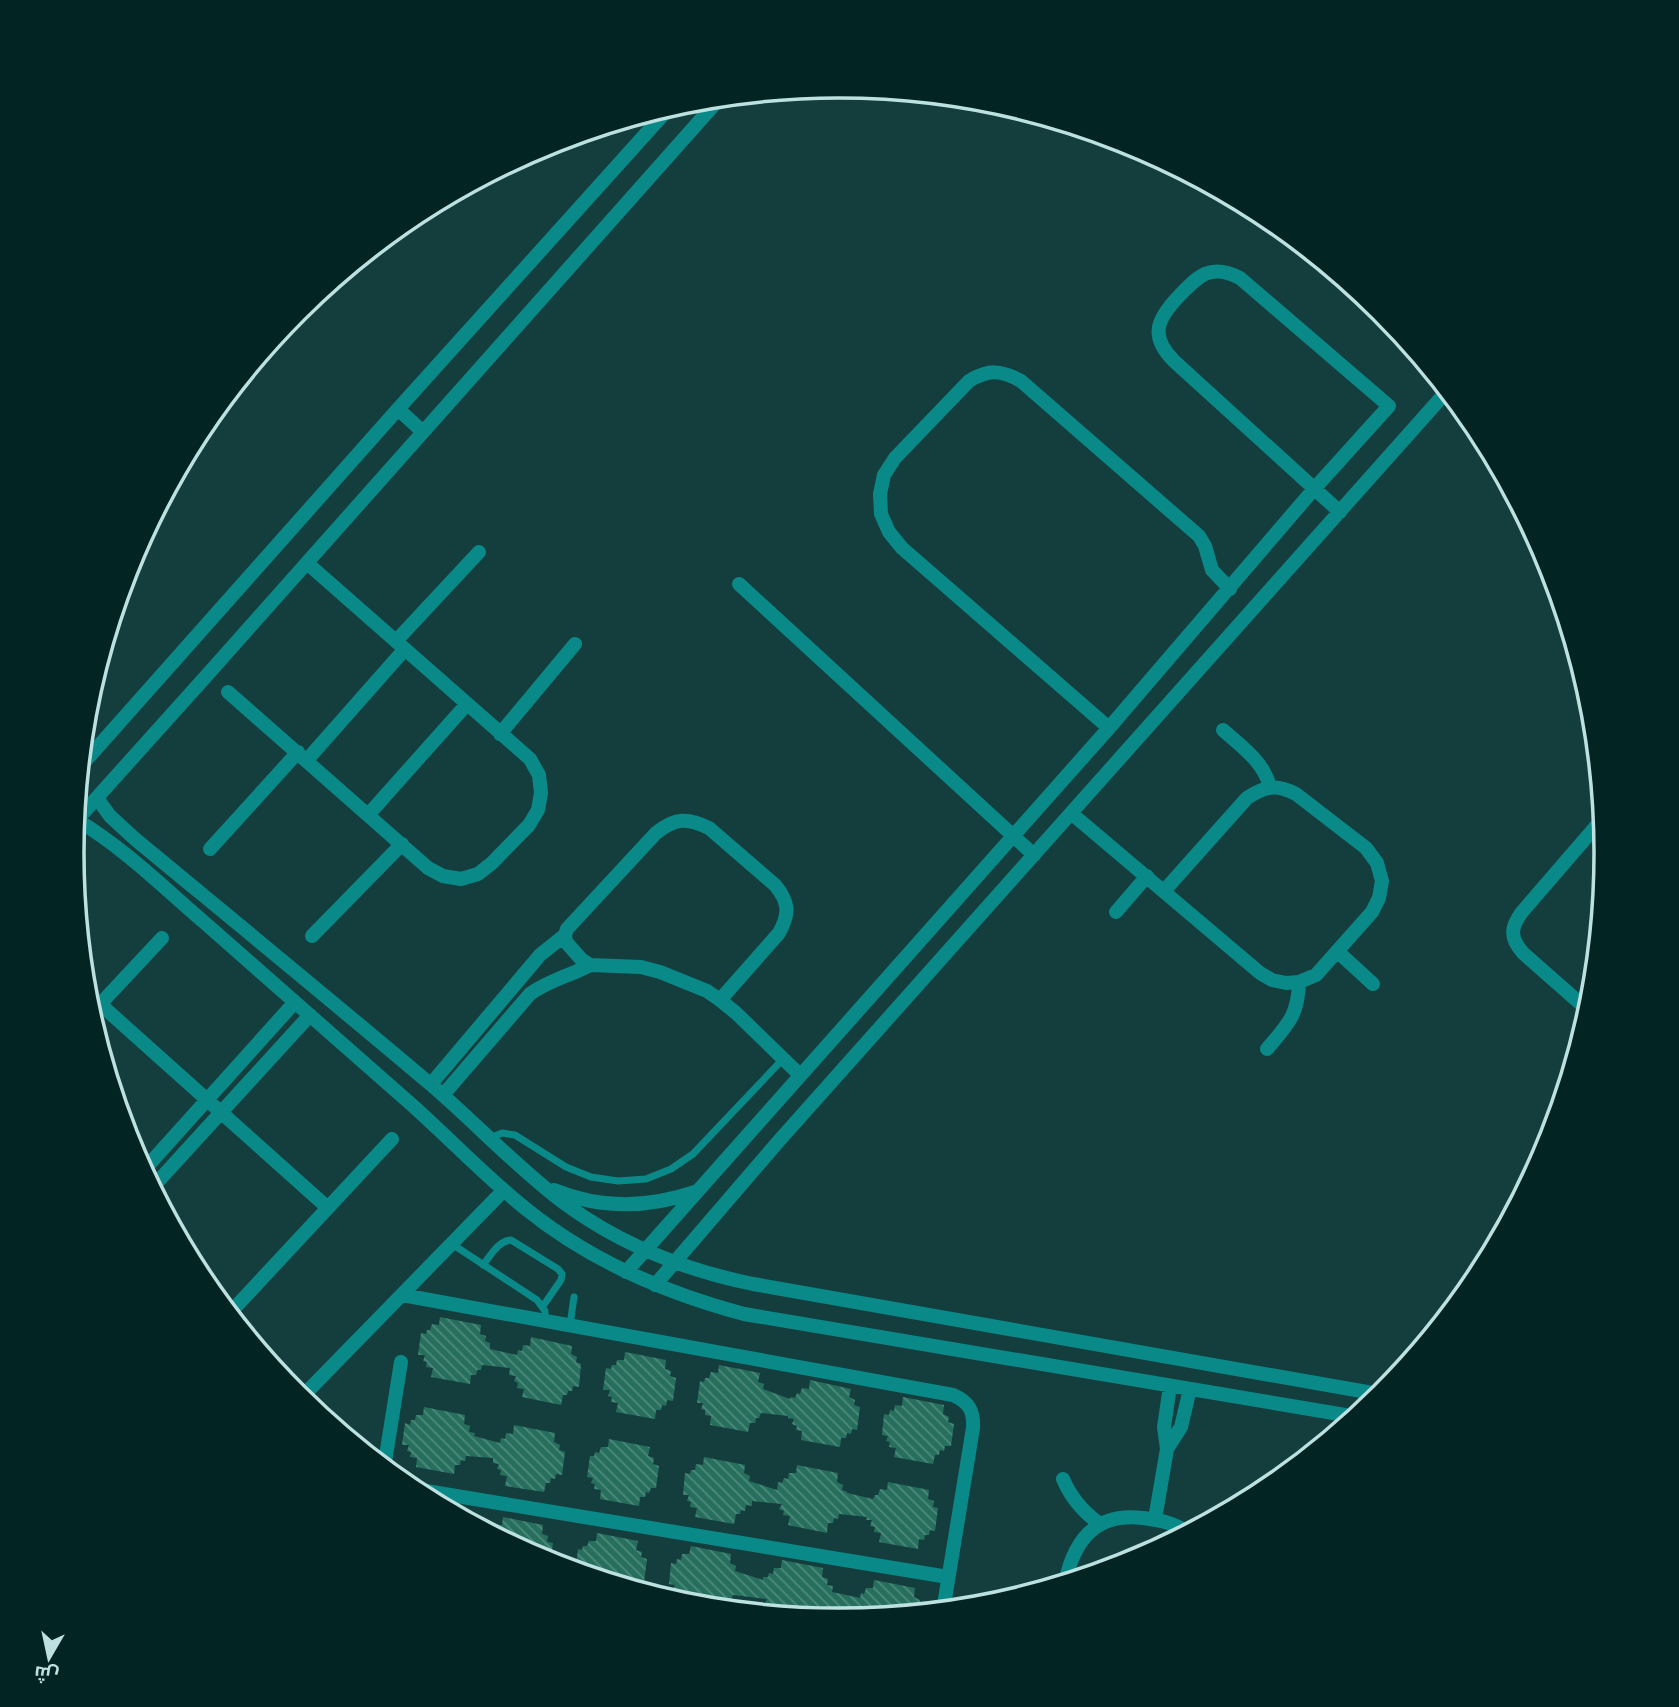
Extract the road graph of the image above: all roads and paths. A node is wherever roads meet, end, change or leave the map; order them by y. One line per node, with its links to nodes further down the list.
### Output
1 (709, 110): 5 (street)
2 (657, 121): 4 (street)
3 (1441, 397): 7 (street)
4 (398, 409): 5 (street); 19 (street)
5 (423, 432): 9 (street)
6 (1314, 489): 6 (street); 7 (street); 11 (street)
7 (1340, 513): 24 (street)
8 (479, 552): 13 (street)
9 (307, 563): 13 (street); 22 (street)
10 (738, 584): 28 (street)
11 (1230, 589): 16 (street); 16 (street)
12 (575, 644): 18 (street)
13 (400, 645): 15 (street); 20 (street)
14 (228, 692): 20 (street)
15 (467, 704): 18 (street); 25 (street)
16 (1109, 728): 28 (street)
17 (1223, 730): 21 (street)
18 (500, 733): 29 (street)
19 (90, 756)
20 (302, 756): 25 (street); 30 (street)
21 (1270, 787): 33 (street); 38 (street)
22 (97, 798): 23 (street); 51 (street)
23 (86, 810)
24 (1071, 813): 31 (street); 32 (street)
25 (368, 815): 29 (street)
26 (85, 827): 43 (street)
27 (1594, 829): 44 (street)
28 (1013, 836): 31 (street); 50 (street)
29 (402, 844): 36 (street)
30 (209, 849)
31 (1034, 855): 65 (street)
32 (1147, 876): 33 (street); 34 (street)
33 (1164, 891): 40 (street)
34 (1116, 912)
35 (565, 935): 39 (street); 42 (street); 51 (street)
36 (312, 936)
37 (162, 938): 45 (street)
38 (1337, 951): 40 (street); 41 (street)
39 (590, 965): 42 (street); 52 (street)
40 (1300, 982): 48 (street)
41 (1373, 984)
42 (720, 1000): 49 (street)
43 (296, 1002): 47 (street); 53 (street)
44 (1580, 1003)
45 (100, 1004)
46 (102, 1015): 53 (street)
47 (310, 1015): 54 (street); 60 (street)
48 (1267, 1049)
49 (783, 1059): 50 (street); 55 (lane)
50 (800, 1075): 61 (street)
51 (431, 1084): 52 (street)
52 (443, 1095): 55 (street)
53 (206, 1100): 54 (street); 57 (street)
54 (221, 1113): 58 (street); 62 (street)
55 (490, 1138): 59 (street)
56 (392, 1139): 62 (street)
57 (151, 1162)
58 (159, 1181)
59 (538, 1182): 61 (street); 64 (street)
60 (504, 1190): 63 (street); 67 (street)
61 (696, 1192): 64 (street)
62 (328, 1208): 71 (street)
63 (451, 1244): 66 (lane); 69 (street)
64 (644, 1251): 65 (street); 67 (street)
65 (673, 1263): 68 (street); 78 (street)
66 (483, 1265): 72 (lane); 72 (lane)
67 (626, 1272): 68 (street)
68 (655, 1285): 75 (street)
69 (402, 1295): 72 (street); 77 (street)
70 (574, 1297): 73 (lane)
71 (236, 1307)
72 (544, 1314): 73 (street)
73 (570, 1326): 88 (street)
74 (401, 1362): 81 (street)
75 (1170, 1386): 76 (street); 80 (street)
76 (1190, 1389): 79 (street); 80 (street)
77 (308, 1391)
78 (1369, 1392)
79 (1345, 1415)
80 (1167, 1449): 84 (street)
81 (386, 1457)
82 (1063, 1479): 85 (street)
83 (438, 1493): 88 (street)
84 (1155, 1520): 85 (street); 86 (street)
85 (1100, 1524): 87 (street)
86 (1180, 1528)
87 (1068, 1573)
88 (948, 1577): 89 (street)
89 (944, 1602)

